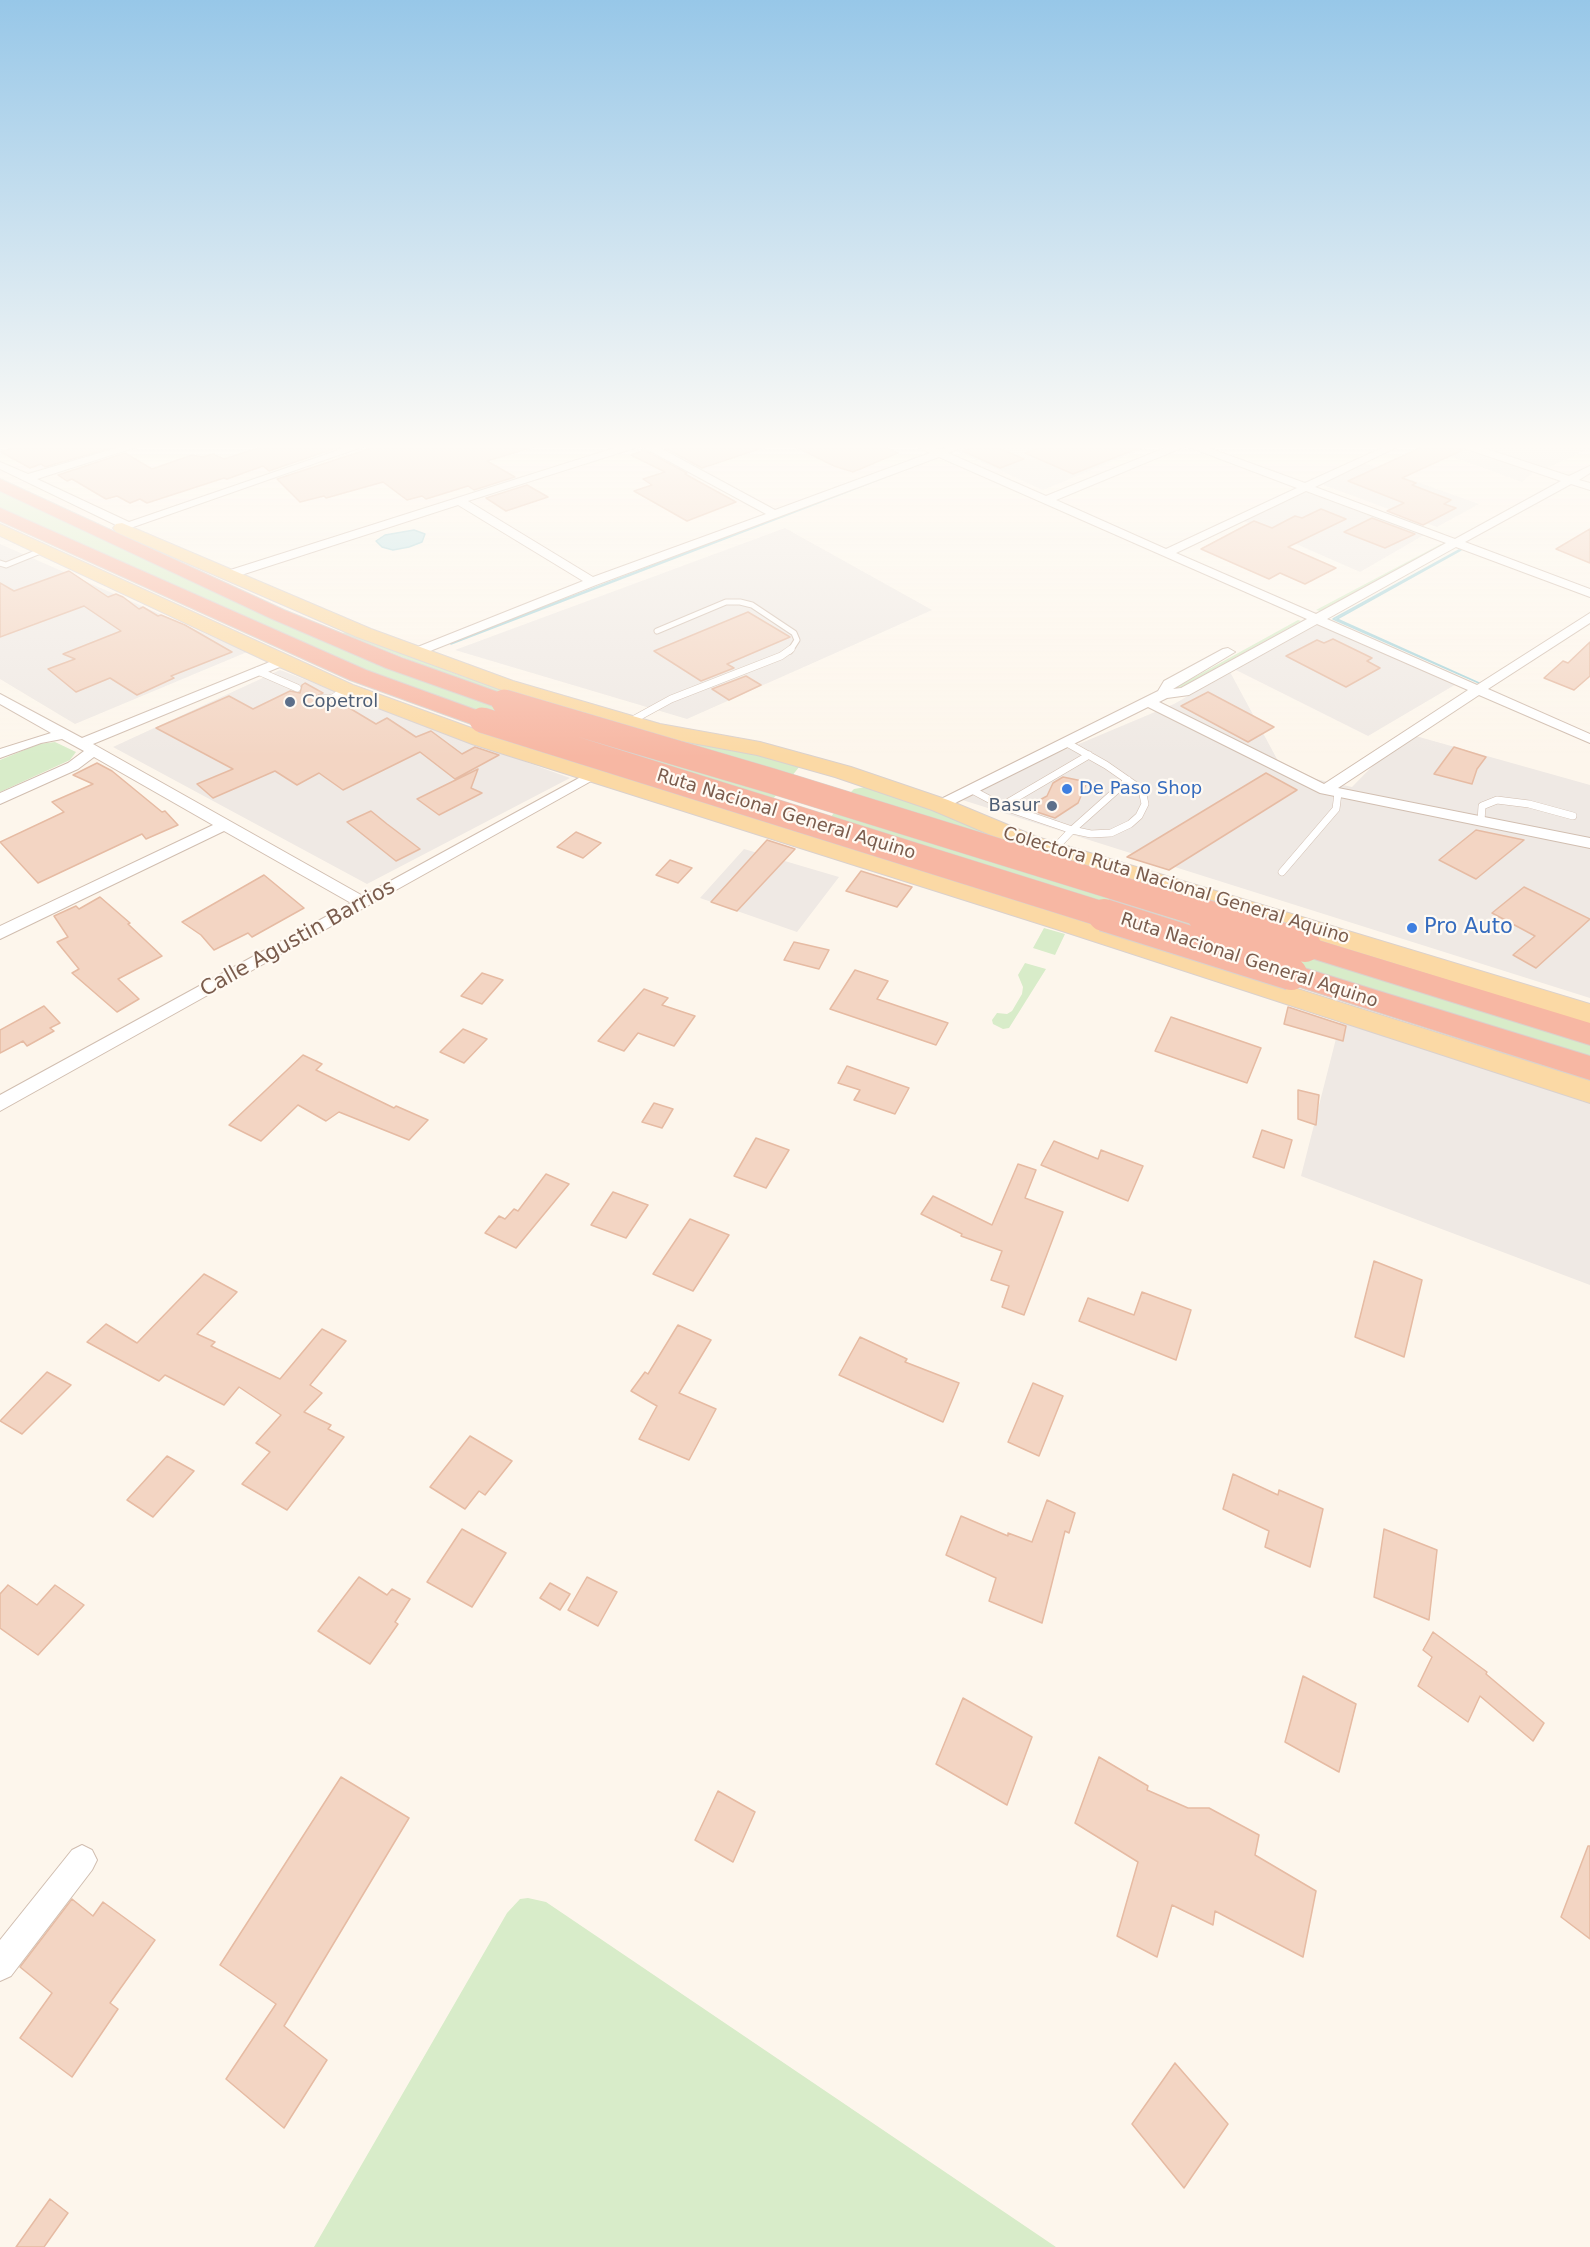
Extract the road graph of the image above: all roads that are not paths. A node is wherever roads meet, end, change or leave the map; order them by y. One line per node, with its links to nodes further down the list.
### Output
1 (39, 548): 14 (main road)
2 (45, 548): 20 (main road)
3 (55, 548): 65 (highway, Ruta Nacional General Aquino, bridge)
4 (135, 548): 17 (highway, Ruta Nacional General Aquino)
5 (171, 548): 18 (main road, Colectora Ruta Nacional General Aquino)
6 (311, 548): 18 (street)
7 (536, 548): 19 (street)
8 (686, 548): 19 (street)
9 (1157, 548): 15 (street)
10 (1175, 548): 15 (street)
11 (1423, 548): 22 (street)
12 (1446, 548): 24 (street)
13 (1468, 548): 21 (street)
14 (43, 550): 16 (lane); 20 (main road)
15 (1166, 552): 22 (street)
16 (0, 563)
17 (189, 574): 26 (highway); 64 (highway, Ruta Nacional General Aquino, bridge)
18 (228, 574): 26 (main road, Colectora Ruta Nacional General Aquino)
19 (592, 582): 28 (street)
20 (123, 588): 29 (main road)
21 (1590, 593)
22 (1297, 615): 24 (street)
23 (1590, 617): 33 (street)
24 (1317, 619): 33 (street); 34 (street)
25 (657, 631): 38 (lane)
26 (364, 633): 28 (main road, Colectora Ruta Nacional General Aquino)
27 (1241, 645): 34 (street)
28 (415, 653): 38 (main road, Colectora Ruta Nacional General Aquino)
29 (282, 661): 30 (street); 32 (main road)
30 (258, 671): 31 (lane); 42 (street)
31 (297, 688)
32 (346, 689): 36 (lane); 46 (main road)
33 (1480, 691): 40 (street); 49 (street)
34 (1164, 694): 37 (street)
35 (0, 698): 39 (street)
36 (320, 699)
37 (1148, 702): 41 (street); 49 (street)
38 (629, 722): 45 (main road, Colectora Ruta Nacional General Aquino)
39 (64, 734): 42 (street); 43 (street)
40 (1590, 739)
41 (1067, 742): 44 (lane); 48 (street)
42 (87, 747): 50 (street); 55 (street)
43 (0, 754)
44 (1089, 755): 47 (lane); 52 (lane)
45 (843, 772): 51 (main road, Colectora Ruta Nacional General Aquino); 57 (main road)
46 (595, 775): 57 (main road); 61 (street, Calle Agustin Barrios)
47 (1128, 780): 56 (lane); 56 (lane)
48 (972, 790): 51 (street); 52 (lane)
49 (1331, 792): 54 (street); 60 (lane)
50 (0, 799)
51 (940, 806): 59 (main road, Colectora Ruta Nacional General Aquino)
52 (1002, 806): 56 (lane)
53 (1573, 816): 54 (lane)
54 (1481, 821): 58 (street)
55 (224, 825): 61 (street); 62 (street)
56 (1072, 830): 59 (lane)
57 (789, 837): 66 (main road)
58 (1590, 843)
59 (1053, 850): 63 (main road, Colectora Ruta Nacional General Aquino)
60 (1282, 872)
61 (363, 903): 68 (street, Calle Agustin Barrios)
62 (0, 933)
63 (1590, 1014)
64 (1590, 1034)
65 (1590, 1068)
66 (1550, 1078): 67 (highway)
67 (1590, 1090)
68 (0, 1104)
69 (82, 1860): 70 (street)
70 (0, 1965)

